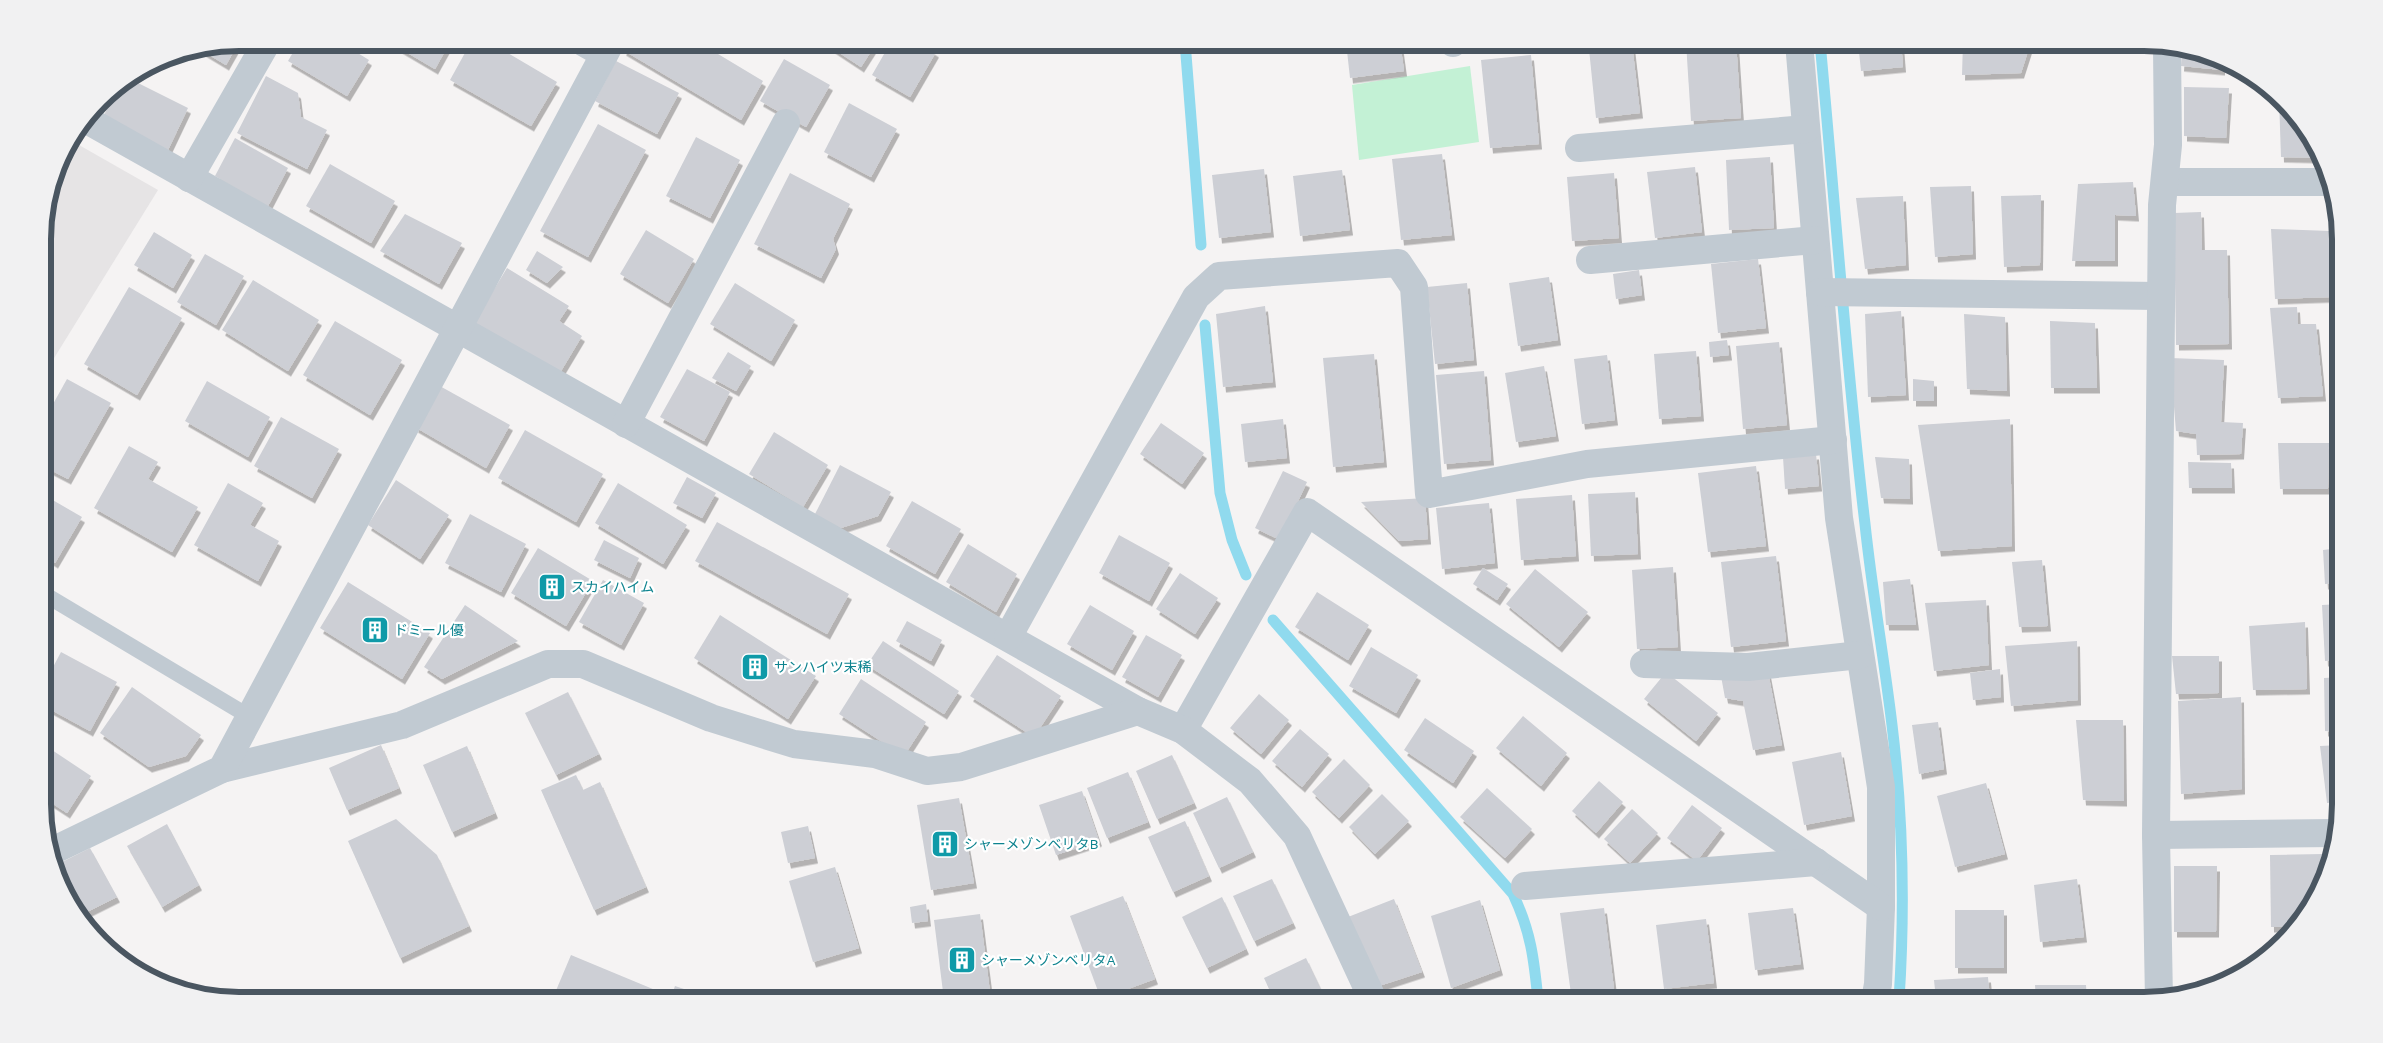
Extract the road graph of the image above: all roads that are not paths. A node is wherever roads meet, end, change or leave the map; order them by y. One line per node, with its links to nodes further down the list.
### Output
1 (262, 51): 9 (street)
2 (597, 51): 16 (street)
3 (1800, 51): 7 (street)
4 (2167, 53): 10 (street)
5 (92, 122): 9 (street)
6 (786, 123): 17 (street)
7 (1806, 128): 8 (street); 12 (street)
8 (1579, 148)
9 (190, 178): 16 (street)
10 (2165, 182): 11 (street); 15 (street)
11 (2323, 182)
12 (1816, 240): 13 (street); 14 (street)
13 (1590, 260)
14 (1838, 292): 15 (street); 18 (street)
15 (2160, 296): 28 (street)
16 (459, 327): 17 (street); 24 (street)
17 (626, 424): 20 (street)
18 (1832, 440): 20 (street); 21 (street)
19 (51, 598): 24 (lane)
20 (1008, 637): 23 (street)
21 (1860, 655): 22 (street); 32 (street)
22 (1644, 664)
23 (1138, 711): 25 (street); 26 (street)
24 (250, 717): 26 (street)
25 (1183, 730): 30 (street); 34 (street)
26 (222, 770): 29 (street)
27 (2329, 833): 28 (street)
28 (2156, 835): 33 (street)
29 (57, 849)
30 (1816, 862): 31 (street); 32 (street)
31 (1525, 886)
32 (1881, 907): 35 (street)
33 (2159, 991)
34 (1369, 992)
35 (1876, 992)

